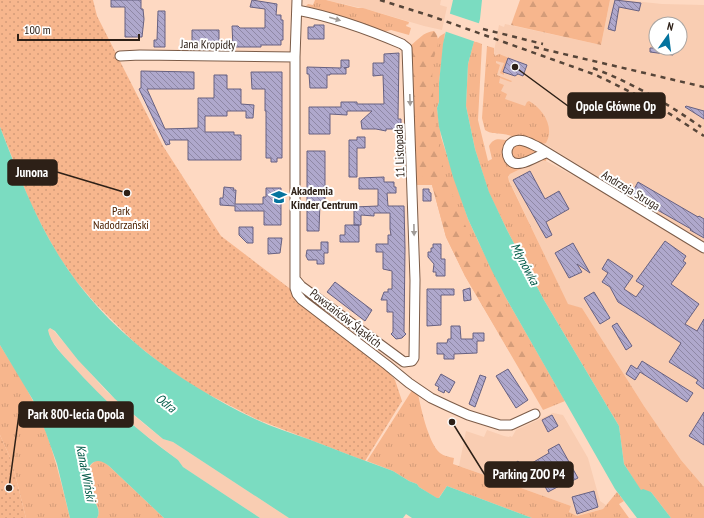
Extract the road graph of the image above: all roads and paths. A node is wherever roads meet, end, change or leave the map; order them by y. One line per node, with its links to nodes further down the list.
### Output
1 (297, 0): 2 (street, Powstańców Śląskich)
2 (297, 10): 4 (street, Powstańców Śląskich); 7 (street, 11 Listopada, one-way to 7)
3 (120, 56): 4 (street, Jana Kropidły)
4 (296, 57): 7 (street, Powstańców Śląskich)
5 (546, 153): 6 (street, Andrzeja Struga)
6 (704, 248)
7 (296, 280): 8 (street, Powstańców Śląskich)
8 (535, 414)

